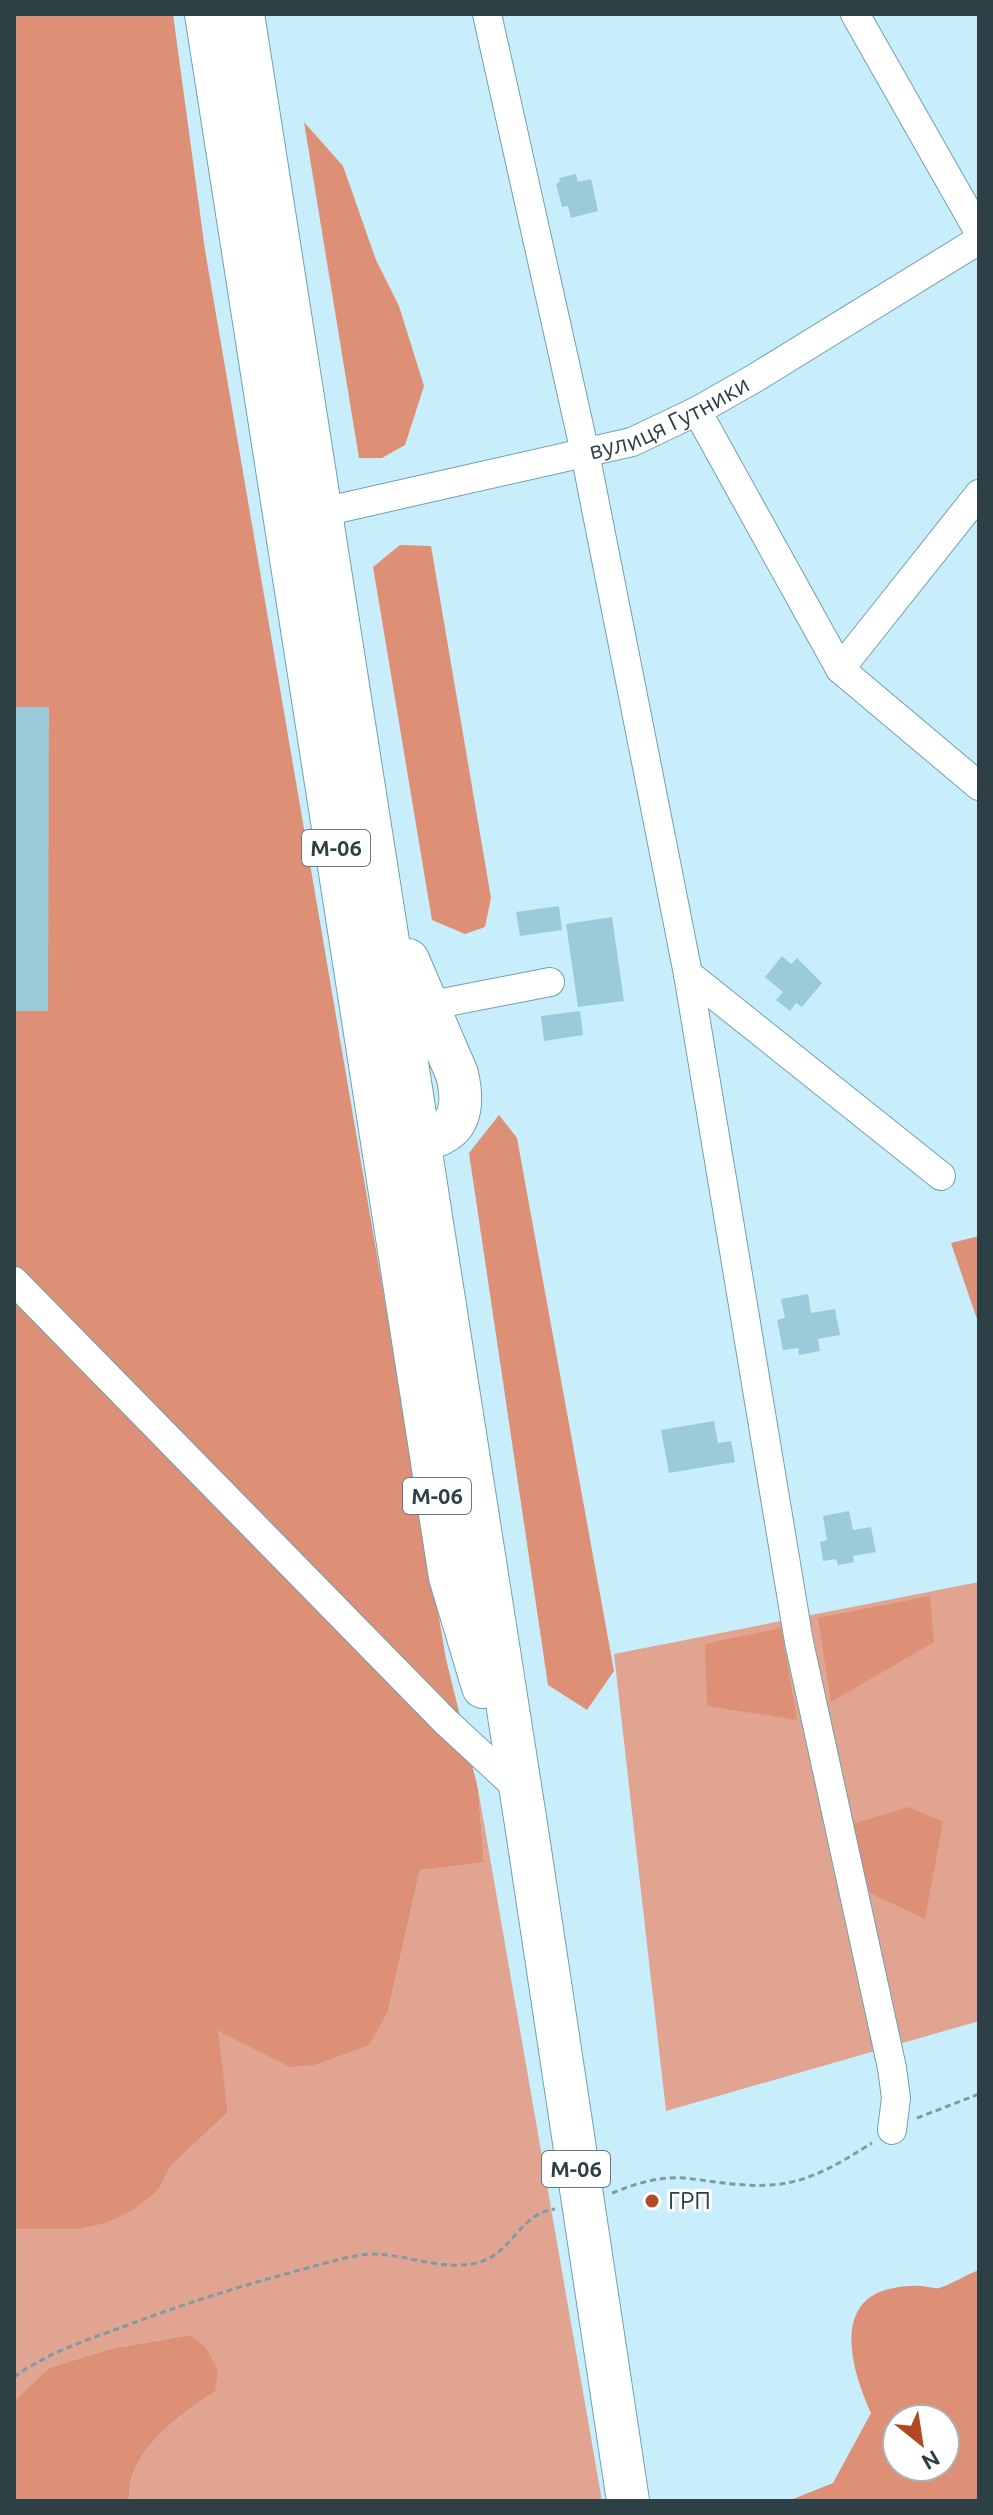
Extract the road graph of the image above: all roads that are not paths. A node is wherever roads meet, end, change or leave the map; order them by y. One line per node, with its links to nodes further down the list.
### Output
1 (206, 14): 17 (highway, М-06)
2 (243, 14): 10 (highway, М-06)
3 (487, 14): 8 (street)
4 (855, 14): 5 (street)
5 (979, 232)
6 (979, 240): 7 (street, вулиця Гутники)
7 (697, 411): 8 (street, вулиця Гутники); 11 (street)
8 (585, 453): 10 (street, вулиця Гутники); 14 (street)
9 (979, 494): 11 (street)
10 (323, 512): 13 (highway, М-06)
11 (840, 669): 12 (street)
12 (979, 786)
13 (384, 906): 16 (highway); 17 (highway, М-06)
14 (688, 974): 18 (street); 22 (street)
15 (550, 982): 16 (street)
16 (427, 1006): 17 (highway)
17 (400, 1144): 20 (highway, М-06); 21 (highway, М-06)
18 (941, 1176)
19 (14, 1281): 20 (street)
20 (512, 1783): 21 (highway, М-06)
21 (528, 1837): 23 (highway, М-06)
22 (892, 2130)
23 (628, 2501)

